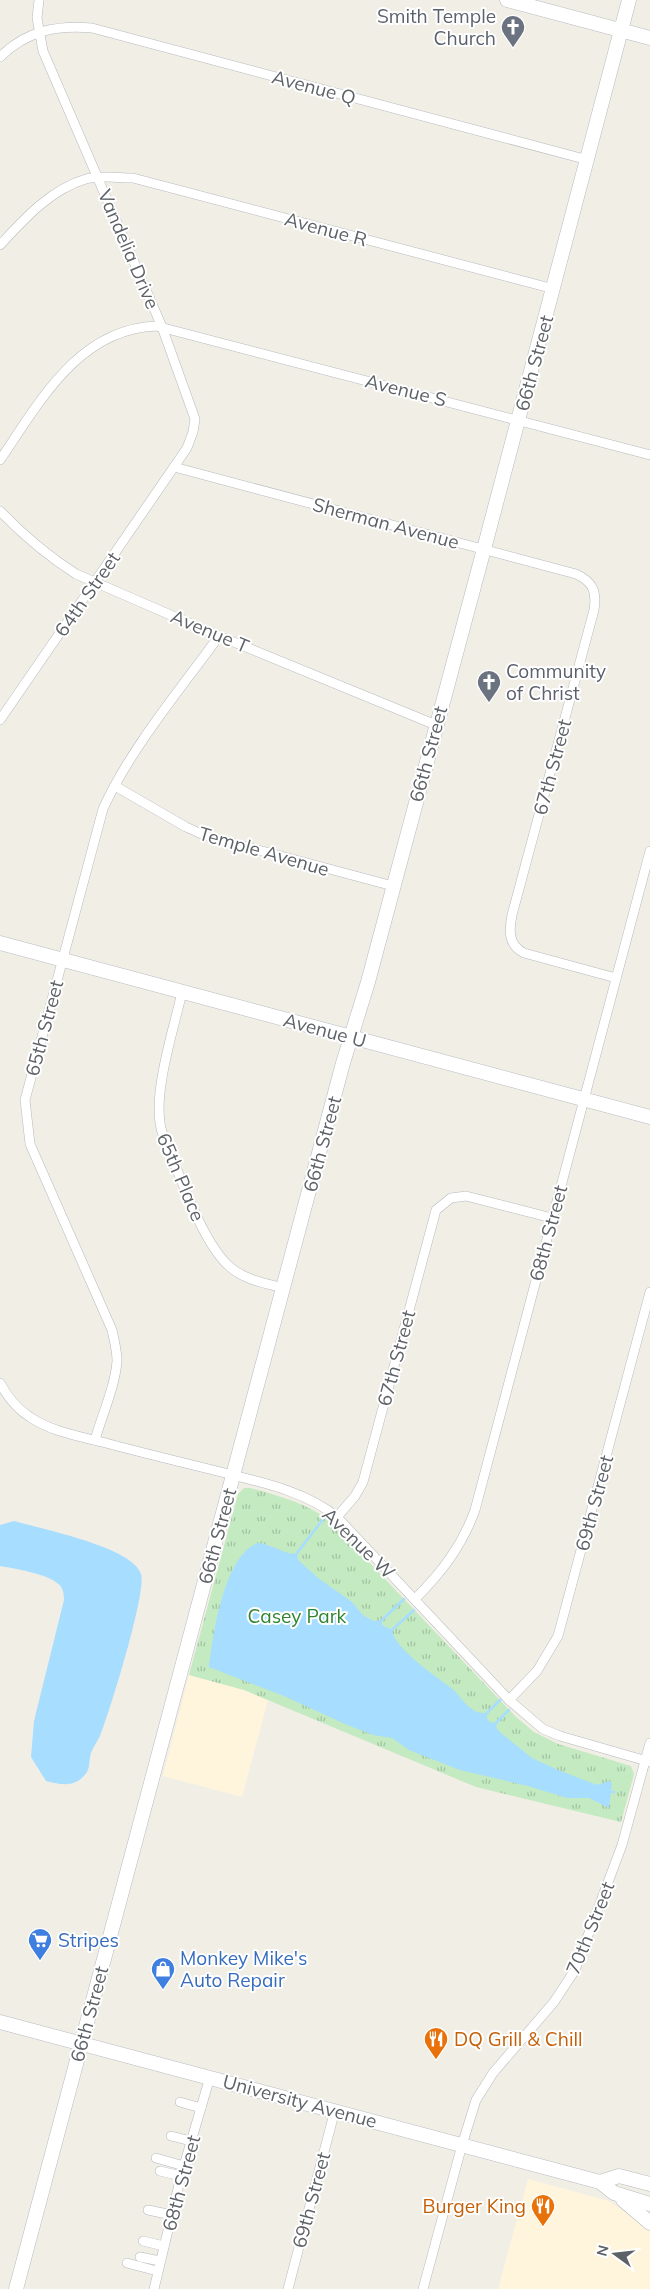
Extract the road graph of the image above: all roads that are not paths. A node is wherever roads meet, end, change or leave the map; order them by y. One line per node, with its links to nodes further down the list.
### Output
1 (39, 0): 5 (street, Vandelia Drive)
2 (507, 0): 4 (street)
3 (629, 0): 4 (street, 66th Street)
4 (620, 30): 6 (street); 8 (street, 66th Street)
5 (38, 32): 7 (street, Avenue Q); 8 (street, Avenue Q); 9 (street, Vandelia Drive)
6 (650, 38)
7 (0, 57)
8 (588, 160): 11 (street, 66th Street)
9 (98, 178): 10 (street); 11 (street, Avenue R); 12 (street, Vandelia Drive)
10 (0, 245)
11 (554, 289): 13 (street, 66th Street)
12 (162, 327): 13 (street, Avenue S); 15 (street, Avenue S); 16 (street, Vandelia Drive)
13 (518, 419): 14 (street, Avenue S); 18 (street, 66th Street)
14 (650, 455)
15 (0, 460)
16 (174, 467): 18 (street, Sherman Avenue); 19 (street, 64th Street)
17 (0, 511): 19 (street, Avenue T)
18 (484, 549): 20 (street, Sherman Avenue); 23 (street, 66th Street)
19 (95, 582): 21 (street, Avenue T); 22 (street, 64th Street)
20 (594, 588): 29 (street, 67th Street)
21 (219, 636): 23 (street, Avenue T); 24 (street, 65th Street)
22 (0, 720)
23 (436, 725): 26 (street, 66th Street)
24 (115, 786): 26 (street, Temple Avenue); 28 (street, 65th Street)
25 (650, 852): 29 (street, 68th Street)
26 (393, 886): 31 (street, 66th Street)
27 (0, 943): 28 (street, Avenue U)
28 (62, 960): 30 (street, Avenue U); 38 (street, 65th Street)
29 (616, 978): 32 (street, 68th Street)
30 (182, 992): 31 (street, Avenue U); 35 (street, 65th Place)
31 (352, 1038): 32 (street, Avenue U); 35 (street, 66th Street)
32 (584, 1099): 33 (street, Avenue U); 34 (street, 68th Street)
33 (650, 1117)
34 (552, 1218): 40 (street, 67th Street); 41 (street, 68th Street)
35 (283, 1288): 39 (street, 66th Street)
36 (650, 1292): 42 (street, 69th Street)
37 (0, 1383): 38 (street, Avenue W)
38 (95, 1440): 39 (street, Avenue W)
39 (233, 1476): 40 (street, Avenue W); 46 (street, 66th Street)
40 (337, 1517): 41 (street, Avenue W)
41 (415, 1599): 42 (street, Avenue W)
42 (509, 1700): 44 (street, Avenue W)
43 (650, 1743): 44 (street, 70th Street)
44 (648, 1761): 53 (street, 70th Street)
45 (0, 2022): 46 (street, University Avenue)
46 (82, 2044): 47 (street, University Avenue); 71 (street, 66th Street)
47 (210, 2077): 49 (street, 68th Street); 50 (street, University Avenue)
48 (180, 2102): 49 (street)
49 (201, 2108): 52 (street, 68th Street)
50 (335, 2110): 53 (street, University Avenue); 73 (street, 69th Street)
51 (171, 2136): 52 (street)
52 (191, 2141): 55 (street, 68th Street)
53 (462, 2145): 58 (street, University Avenue); 74 (street, 70th Street)
54 (156, 2158): 55 (street)
55 (184, 2166): 57 (street, 68th Street)
56 (160, 2171): 57 (street)
57 (181, 2176): 63 (street, 68th Street)
58 (600, 2182): 59 (street, University Avenue); 60 (street, University Avenue)
59 (650, 2184)
60 (614, 2194): 61 (street, University Avenue); 64 (street)
61 (650, 2204)
62 (148, 2210): 63 (street)
63 (172, 2216): 66 (street, 68th Street)
64 (650, 2223)
65 (142, 2241): 66 (street)
66 (164, 2246): 68 (street, 68th Street)
67 (140, 2257): 68 (street)
68 (160, 2261): 70 (street, 68th Street)
69 (126, 2263): 70 (street)
70 (157, 2272): 72 (street, 68th Street)
71 (16, 2289)
72 (154, 2289)
73 (288, 2289)
74 (423, 2289)

